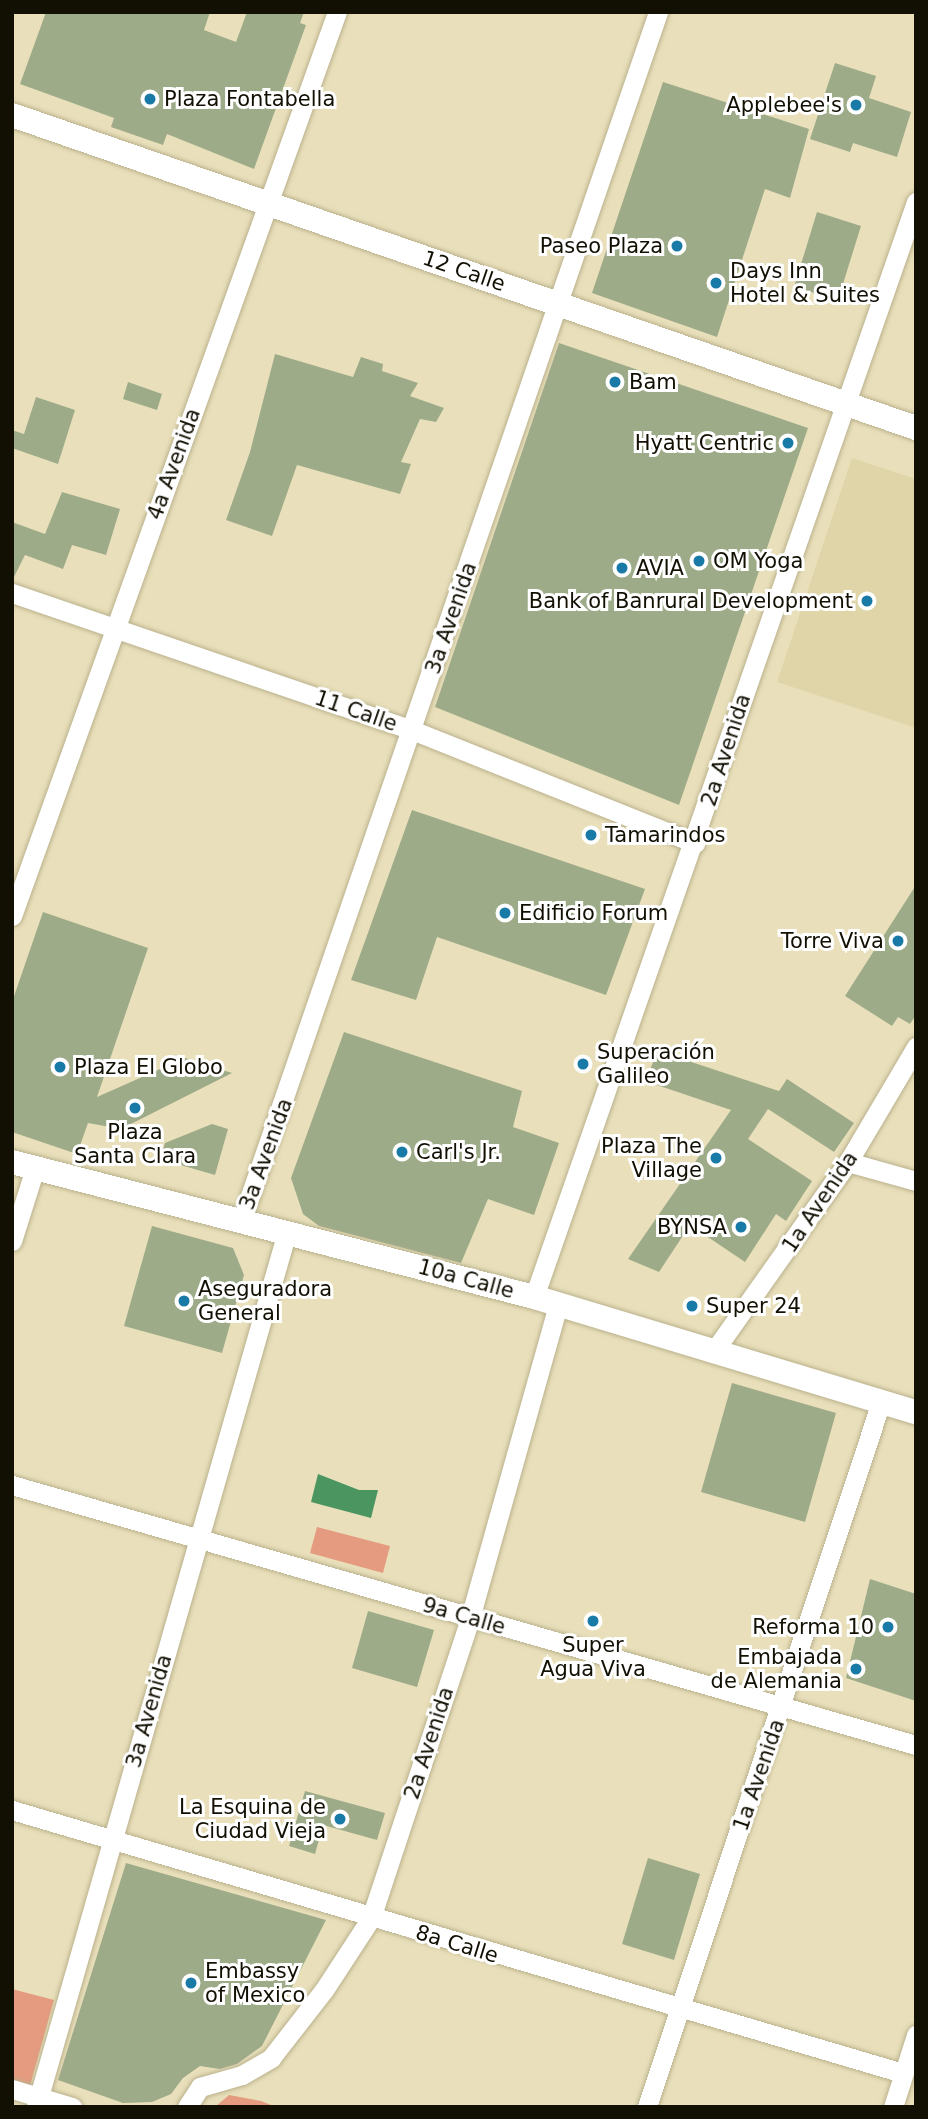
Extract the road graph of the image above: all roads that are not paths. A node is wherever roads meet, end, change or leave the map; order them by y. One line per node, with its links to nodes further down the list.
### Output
1 (337, 12): 5 (street, 4a Avenida)
2 (658, 12): 6 (street, 3a Avenida)
3 (12, 115): 5 (main road, 12 Calle)
4 (916, 202): 7 (street, 2a Avenida)
5 (270, 204): 6 (main road, 12 Calle); 10 (street, 4a Avenida)
6 (558, 304): 7 (main road, 12 Calle); 11 (street, 3a Avenida)
7 (845, 403): 8 (main road, 12 Calle); 12 (street, 2a Avenida)
8 (916, 428)
9 (12, 593): 10 (street, 11 Calle)
10 (113, 628): 11 (street, 11 Calle); 13 (street, 4a Avenida)
11 (412, 730): 12 (street, 11 Calle); 18 (street, 3a Avenida)
12 (695, 843): 21 (street, 2a Avenida)
13 (12, 916)
14 (916, 1047): 15 (street, 1a Avenida)
15 (848, 1162): 17 (street); 23 (street, 1a Avenida)
16 (24, 1165): 18 (main road, 10a Calle); 20 (street)
17 (916, 1181)
18 (240, 1222): 19 (main road, 10a Calle)
19 (286, 1234): 21 (main road, 10a Calle); 27 (street, 3a Avenida)
20 (12, 1241)
21 (534, 1297): 22 (main road, 10a Calle)
22 (558, 1304): 23 (main road, 10a Calle); 28 (street, 2a Avenida)
23 (714, 1351): 24 (main road, 10a Calle)
24 (881, 1402): 25 (main road, 10a Calle); 29 (street, 1a Avenida)
25 (916, 1412)
26 (12, 1485): 27 (street, 9a Calle)
27 (198, 1541): 28 (street, 9a Calle); 32 (street, 3a Avenida)
28 (470, 1618): 29 (street, 9a Calle); 33 (street, 2a Avenida)
29 (783, 1706): 30 (street, 9a Calle); 34 (street, 1a Avenida)
30 (916, 1745)
31 (12, 1810): 32 (street, 8a Calle)
32 (112, 1840): 33 (street, 8a Calle); 38 (street, 3a Avenida)
33 (371, 1918): 34 (street, 8a Calle); 40 (street, 2a Avenida)
34 (677, 2009): 36 (street, 8a Calle); 41 (street, 1a Avenida)
35 (916, 2035): 36 (street)
36 (903, 2073): 42 (street)
37 (12, 2089): 38 (street)
38 (37, 2102): 39 (street)
39 (72, 2107)
40 (187, 2107)
41 (648, 2107)
42 (893, 2107)

